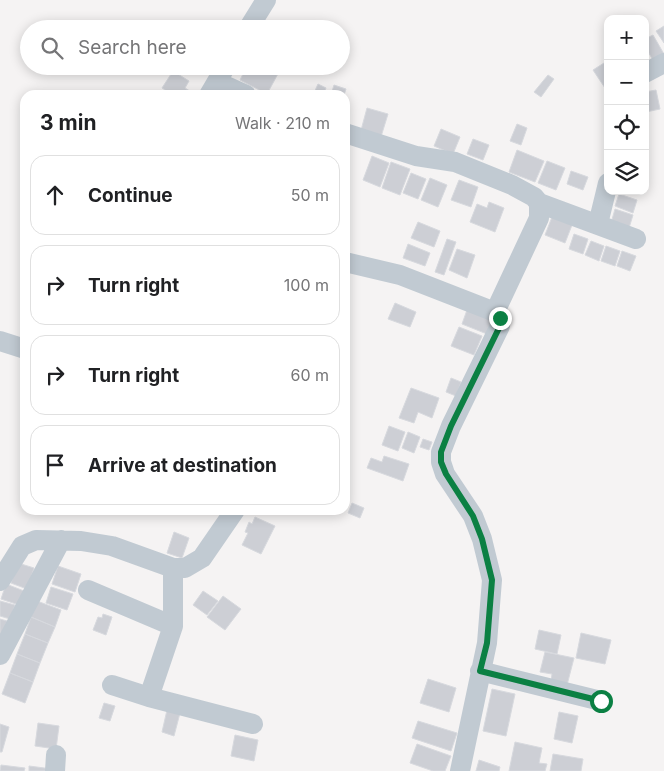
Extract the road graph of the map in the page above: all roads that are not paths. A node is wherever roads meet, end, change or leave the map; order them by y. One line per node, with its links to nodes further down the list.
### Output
1 (266, 0): 2 (street)
2 (254, 20)
3 (664, 63): 4 (street)
4 (649, 72)
5 (217, 81): 6 (street)
6 (236, 90)
7 (350, 135): 9 (street)
8 (605, 195): 10 (street)
9 (539, 203): 10 (street); 13 (street)
10 (598, 224): 11 (street)
11 (636, 239)
12 (350, 263): 13 (street)
13 (495, 312): 23 (street)
14 (0, 341): 15 (street)
15 (20, 347)
16 (232, 515): 18 (street)
17 (61, 540): 18 (street); 19 (street); 22 (street)
18 (173, 568): 21 (street)
19 (0, 581)
20 (88, 590): 21 (street)
21 (173, 626): 25 (street)
22 (0, 655)
23 (480, 671): 26 (street); 28 (street)
24 (112, 686): 25 (street)
25 (149, 697): 27 (street)
26 (601, 701)
27 (253, 724)
28 (460, 771)

